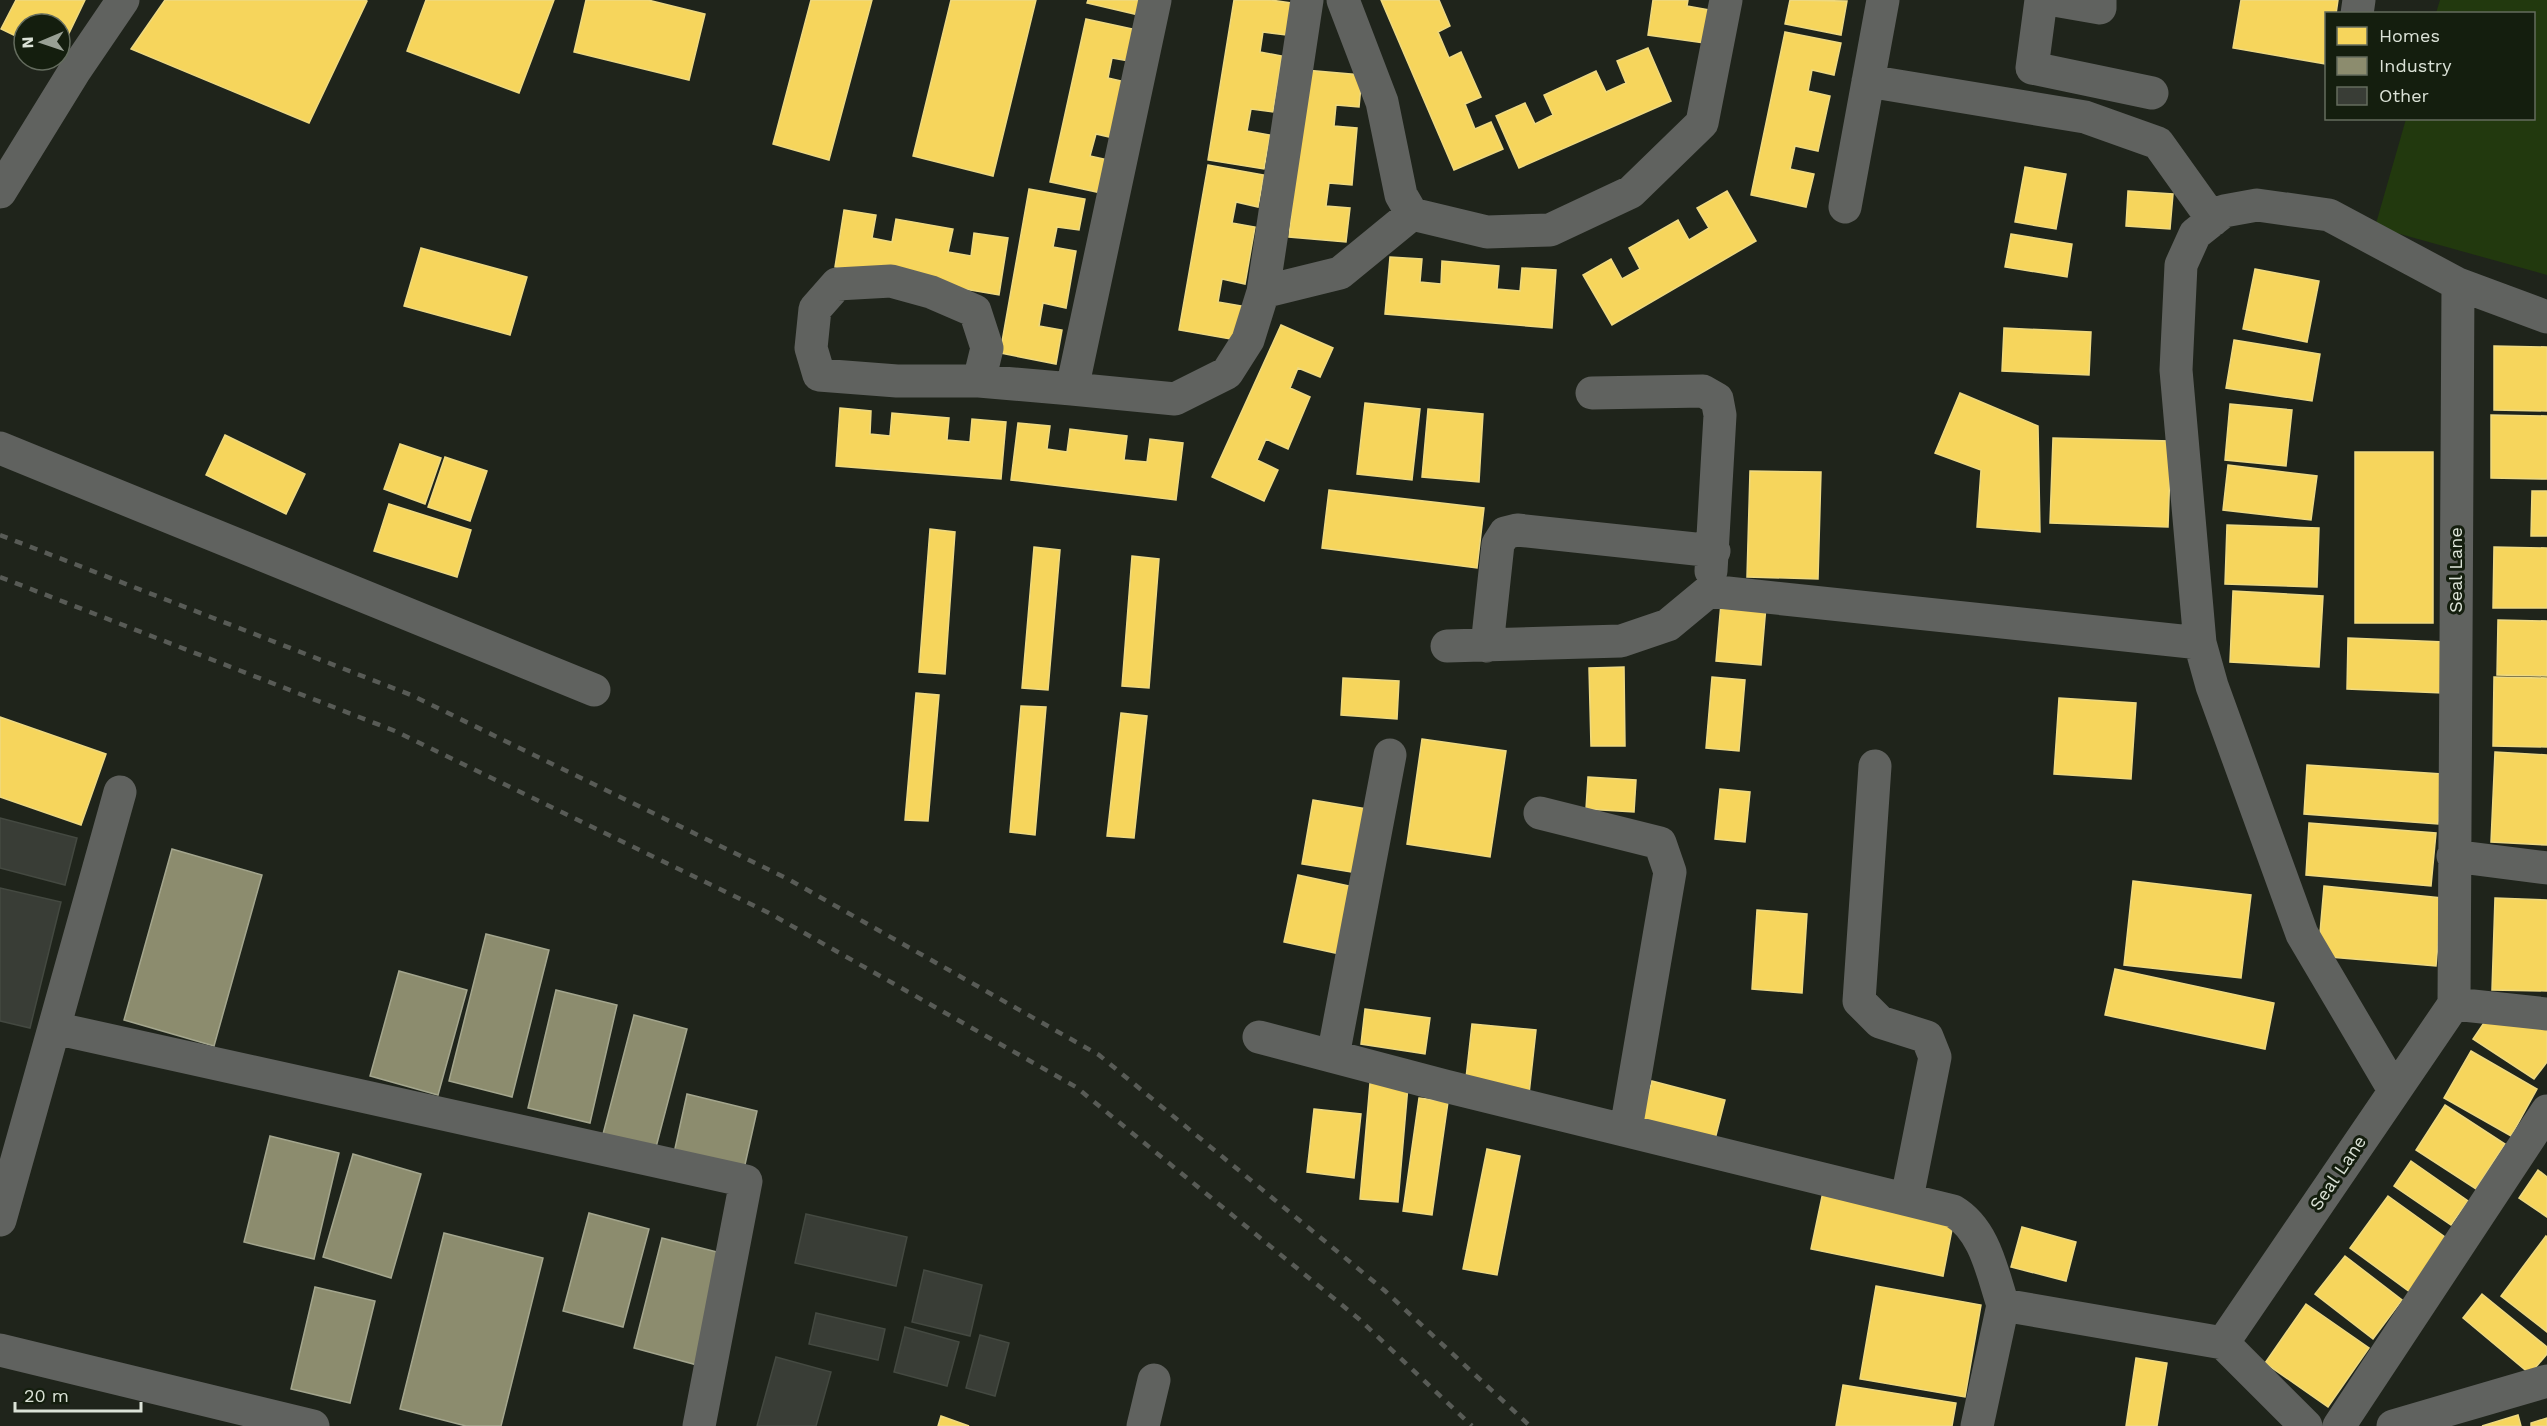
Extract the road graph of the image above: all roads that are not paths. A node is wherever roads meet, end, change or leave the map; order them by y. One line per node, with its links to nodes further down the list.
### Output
1 (123, 0): 12 (street)
2 (1155, 0): 20 (street)
3 (1307, 0): 17 (street)
4 (1343, 0): 14 (street)
5 (1726, 0): 14 (street)
6 (1882, 0): 10 (street)
7 (2041, 0): 11 (street)
8 (2054, 0): 9 (street)
9 (2100, 0)
10 (1868, 81): 13 (street); 15 (street)
11 (2152, 93)
12 (0, 192)
13 (1845, 207)
14 (1412, 214): 17 (street)
15 (2213, 220): 16 (street); 25 (street)
16 (2458, 284): 18 (street); 33 (street, Seal Lane)
17 (1263, 292): 20 (street)
18 (2547, 317)
19 (979, 381): 19 (street); 20 (street)
20 (1072, 389)
21 (1592, 393): 23 (street)
22 (0, 448): 28 (street)
23 (1714, 551): 24 (street); 27 (street)
24 (1708, 591): 25 (street); 27 (street)
25 (2200, 643): 40 (street)
26 (1447, 646): 27 (street)
27 (1487, 646)
28 (594, 690)
29 (1390, 755): 39 (street)
30 (1875, 766): 43 (street)
31 (120, 792): 37 (street)
32 (1540, 813): 42 (street)
33 (2453, 856): 34 (street); 35 (street, Seal Lane)
34 (2547, 868)
35 (2454, 1004): 36 (street); 40 (street, Seal Lane)
36 (2547, 1014)
37 (54, 1028): 44 (street); 51 (street)
38 (1259, 1037): 39 (street)
39 (1333, 1056): 42 (street)
40 (2394, 1090): 46 (street, Seal Lane)
41 (2547, 1111): 55 (street)
42 (1626, 1129): 43 (street)
43 (1907, 1198): 45 (street)
44 (0, 1220)
45 (2003, 1305): 46 (street); 53 (street)
46 (2223, 1343): 54 (street)
47 (0, 1350): 50 (street)
48 (1154, 1380): 52 (street)
49 (2547, 1381): 56 (street)
50 (313, 1426)
51 (699, 1426)
52 (1143, 1426)
53 (1977, 1426)
54 (2306, 1426)
55 (2338, 1426)
56 (2392, 1426)

